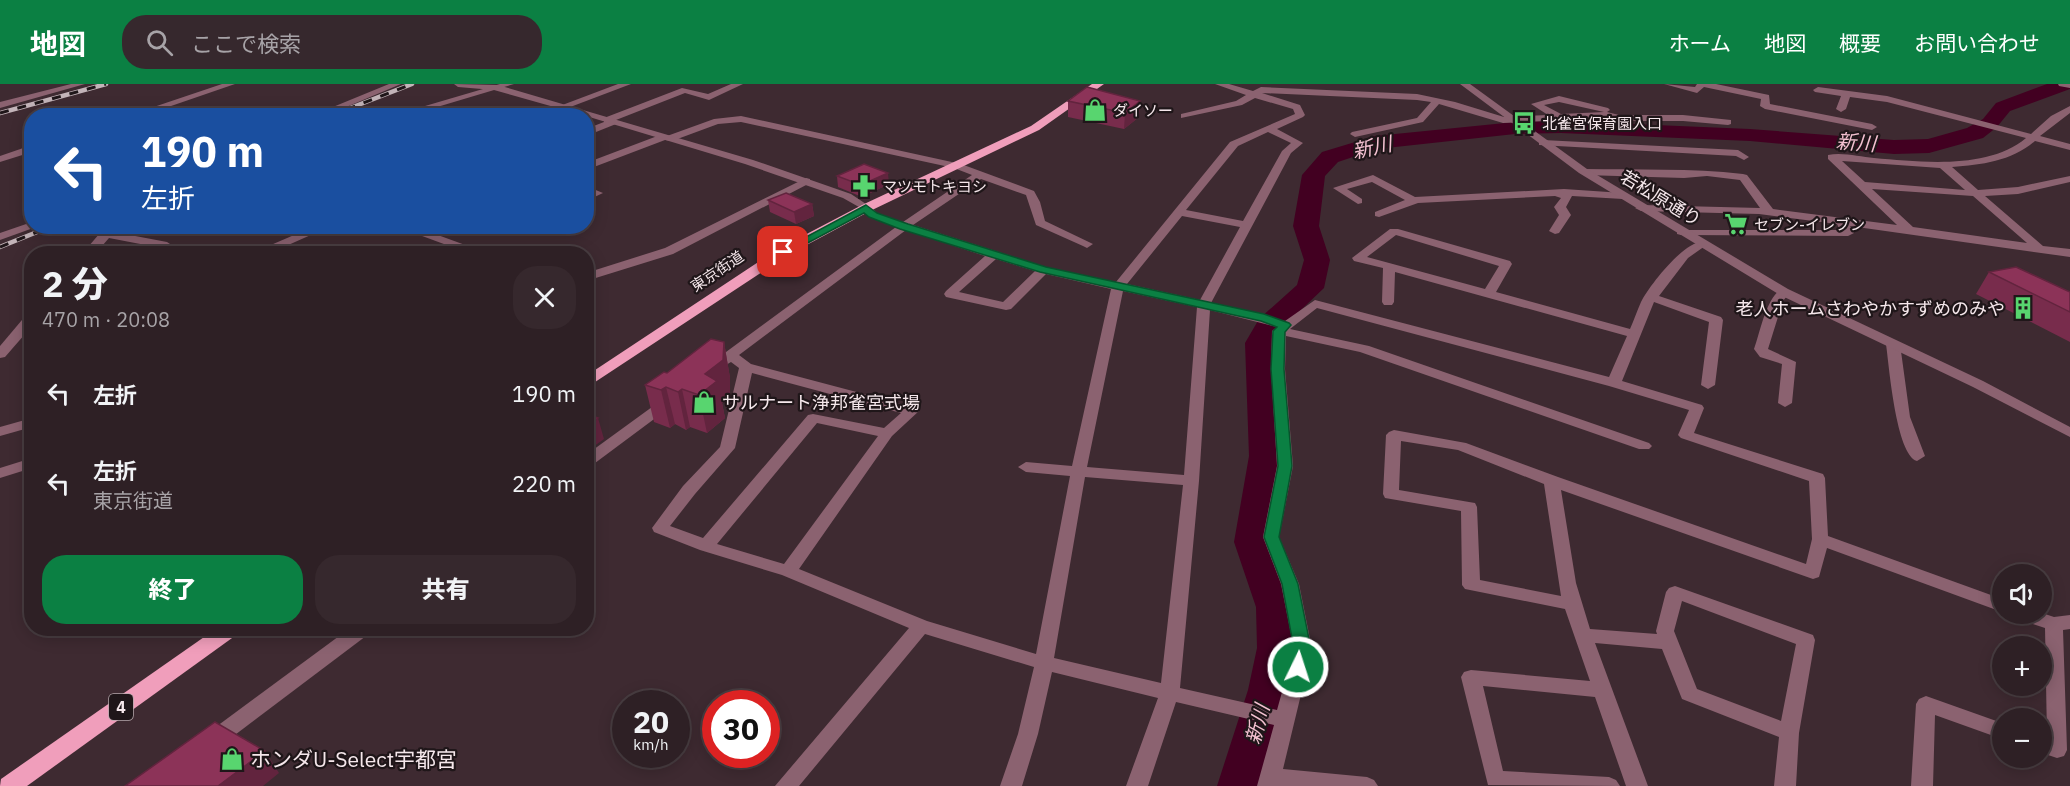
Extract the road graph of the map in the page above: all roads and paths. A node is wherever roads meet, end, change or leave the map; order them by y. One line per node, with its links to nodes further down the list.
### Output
1 (81, 84): 21 (street)
2 (231, 84): 23 (street)
3 (397, 84): 24 (street)
4 (458, 84): 16 (street)
5 (510, 84): 16 (street)
6 (627, 84): 22 (street)
7 (739, 84): 33 (street)
8 (1098, 84): 50 (highway, 東京街道)
9 (1219, 84): 18 (street)
10 (1271, 84): 18 (street)
11 (1464, 84): 36 (street, 若松原通り)
12 (1668, 84): 13 (street)
13 (1702, 84): 37 (street)
14 (2062, 84): 15 (street)
15 (2070, 85)
16 (495, 87): 22 (street); 25 (street)
17 (1818, 90): 19 (street)
18 (1257, 92): 20 (street); 30 (street); 38 (street)
19 (1846, 94): 26 (street); 27 (street)
20 (1437, 101): 36 (street); 40 (street)
21 (0, 105)
22 (562, 107)
23 (156, 108)
24 (336, 108)
25 (423, 108)
26 (1842, 109)
27 (1923, 109): 35 (street); 41 (street)
28 (2070, 109): 41 (street)
29 (1611, 115): 31 (street); 31 (street); 34 (street)
30 (1184, 116)
31 (1558, 117): 36 (street)
32 (594, 118): 33 (street)
33 (610, 121): 39 (street); 42 (street)
34 (1728, 122)
35 (1921, 122)
36 (1520, 125): 43 (street, 若松原通り)
37 (1872, 127)
38 (1267, 128): 63 (street); 67 (street)
39 (594, 129)
40 (1355, 134)
41 (2034, 137): 44 (street); 49 (street)
42 (666, 138): 48 (street); 50 (street); 54 (street)
43 (1543, 143): 46 (street); 51 (street, 若松原通り)
44 (2070, 147)
45 (24, 151): 47 (street)
46 (1744, 156)
47 (0, 159)
48 (594, 164)
49 (1941, 164): 55 (street); 57 (street)
50 (957, 166): 52 (street); 61 (highway, 東京街道)
51 (1584, 172): 58 (street, 若松原通り); 64 (street)
52 (981, 174): 68 (street); 78 (street)
53 (2070, 179): 57 (street)
54 (806, 181): 61 (street); 89 (street)
55 (1861, 185): 57 (street); 70 (street)
56 (1558, 193): 58 (street); 60 (street); 71 (street)
57 (1975, 193): 84 (street)
58 (1623, 196): 62 (street, 若松原通り)
59 (1358, 201): 60 (street)
60 (1414, 201): 65 (street)
61 (866, 208): 68 (street); 105 (highway, 東京街道)
62 (1641, 208): 64 (street); 72 (street, 若松原通り)
63 (1179, 212): 67 (street); 90 (street)
64 (1770, 213): 66 (street)
65 (1380, 214)
66 (1841, 221): 70 (street); 72 (street)
67 (1247, 225): 95 (street)
68 (904, 226): 86 (street); 102 (street)
69 (24, 228): 77 (street)
70 (1909, 230): 84 (street)
71 (1555, 231)
72 (1681, 232): 79 (street, 若松原通り)
73 (106, 234): 80 (street)
74 (124, 234): 81 (street)
75 (306, 234): 82 (street)
76 (424, 234): 83 (street)
77 (0, 237)
78 (1087, 244)
79 (1701, 244): 91 (street, 若松原通り); 93 (street)
80 (95, 246)
81 (167, 246)
82 (276, 246)
83 (460, 246)
84 (2039, 249): 85 (street)
85 (2070, 253)
86 (994, 254): 88 (street); 88 (street)
87 (1389, 267): 92 (street); 92 (street); 94 (street)
88 (1044, 270): 90 (street)
89 (594, 275)
90 (1118, 287): 95 (street); 119 (street)
91 (1784, 292): 100 (street, 若松原通り); 109 (street)
92 (1488, 294): 98 (street)
93 (1651, 297): 98 (street); 107 (street)
94 (1388, 302)
95 (1204, 304): 97 (street); 121 (street)
96 (24, 326): 101 (street)
97 (1281, 327): 106 (street); 114 (street); 137 (street)
98 (1634, 334): 106 (street)
99 (24, 339): 101 (street)
100 (1893, 344): 112 (street, 若松原通り); 115 (street)
101 (3, 349)
102 (731, 355): 103 (street); 104 (street)
103 (747, 367): 113 (street); 124 (street)
104 (704, 375)
105 (594, 378)
106 (1614, 382): 123 (street)
107 (1708, 385)
108 (677, 395): 116 (street)
109 (1785, 403)
110 (24, 425): 111 (street)
111 (0, 432)
112 (2070, 432)
113 (888, 433): 124 (street); 125 (street)
114 (1644, 446)
115 (1917, 456)
116 (594, 457)
117 (24, 466): 120 (street)
118 (1026, 467): 119 (street)
119 (1078, 472): 121 (street); 134 (street)
120 (0, 473)
121 (1191, 481): 136 (street)
122 (1552, 481): 123 (street); 127 (street); 127 (street)
123 (1820, 539): 126 (street)
124 (706, 546): 125 (street)
125 (788, 571): 129 (street)
126 (1992, 602)
127 (1572, 604): 130 (street)
128 (2062, 623): 140 (street)
129 (921, 626): 134 (street); 145 (street)
130 (1582, 635): 133 (street); 135 (street)
131 (221, 636): 144 (highway, 4)
132 (353, 636): 141 (street)
133 (1667, 642): 139 (street); 139 (street)
134 (1044, 663): 136 (street); 146 (street)
135 (1602, 690): 143 (street); 149 (street)
136 (1170, 692): 137 (street); 147 (street)
137 (1279, 718): 142 (street)
138 (1992, 727): 151 (street)
139 (1789, 733): 150 (street)
140 (2052, 748)
141 (200, 750)
142 (1269, 782): 148 (street)
143 (1596, 785)
144 (9, 786)
145 (786, 786)
146 (1011, 786)
147 (1137, 786)
148 (1367, 786)
149 (1637, 786)
150 (1785, 786)
151 (1922, 786)

